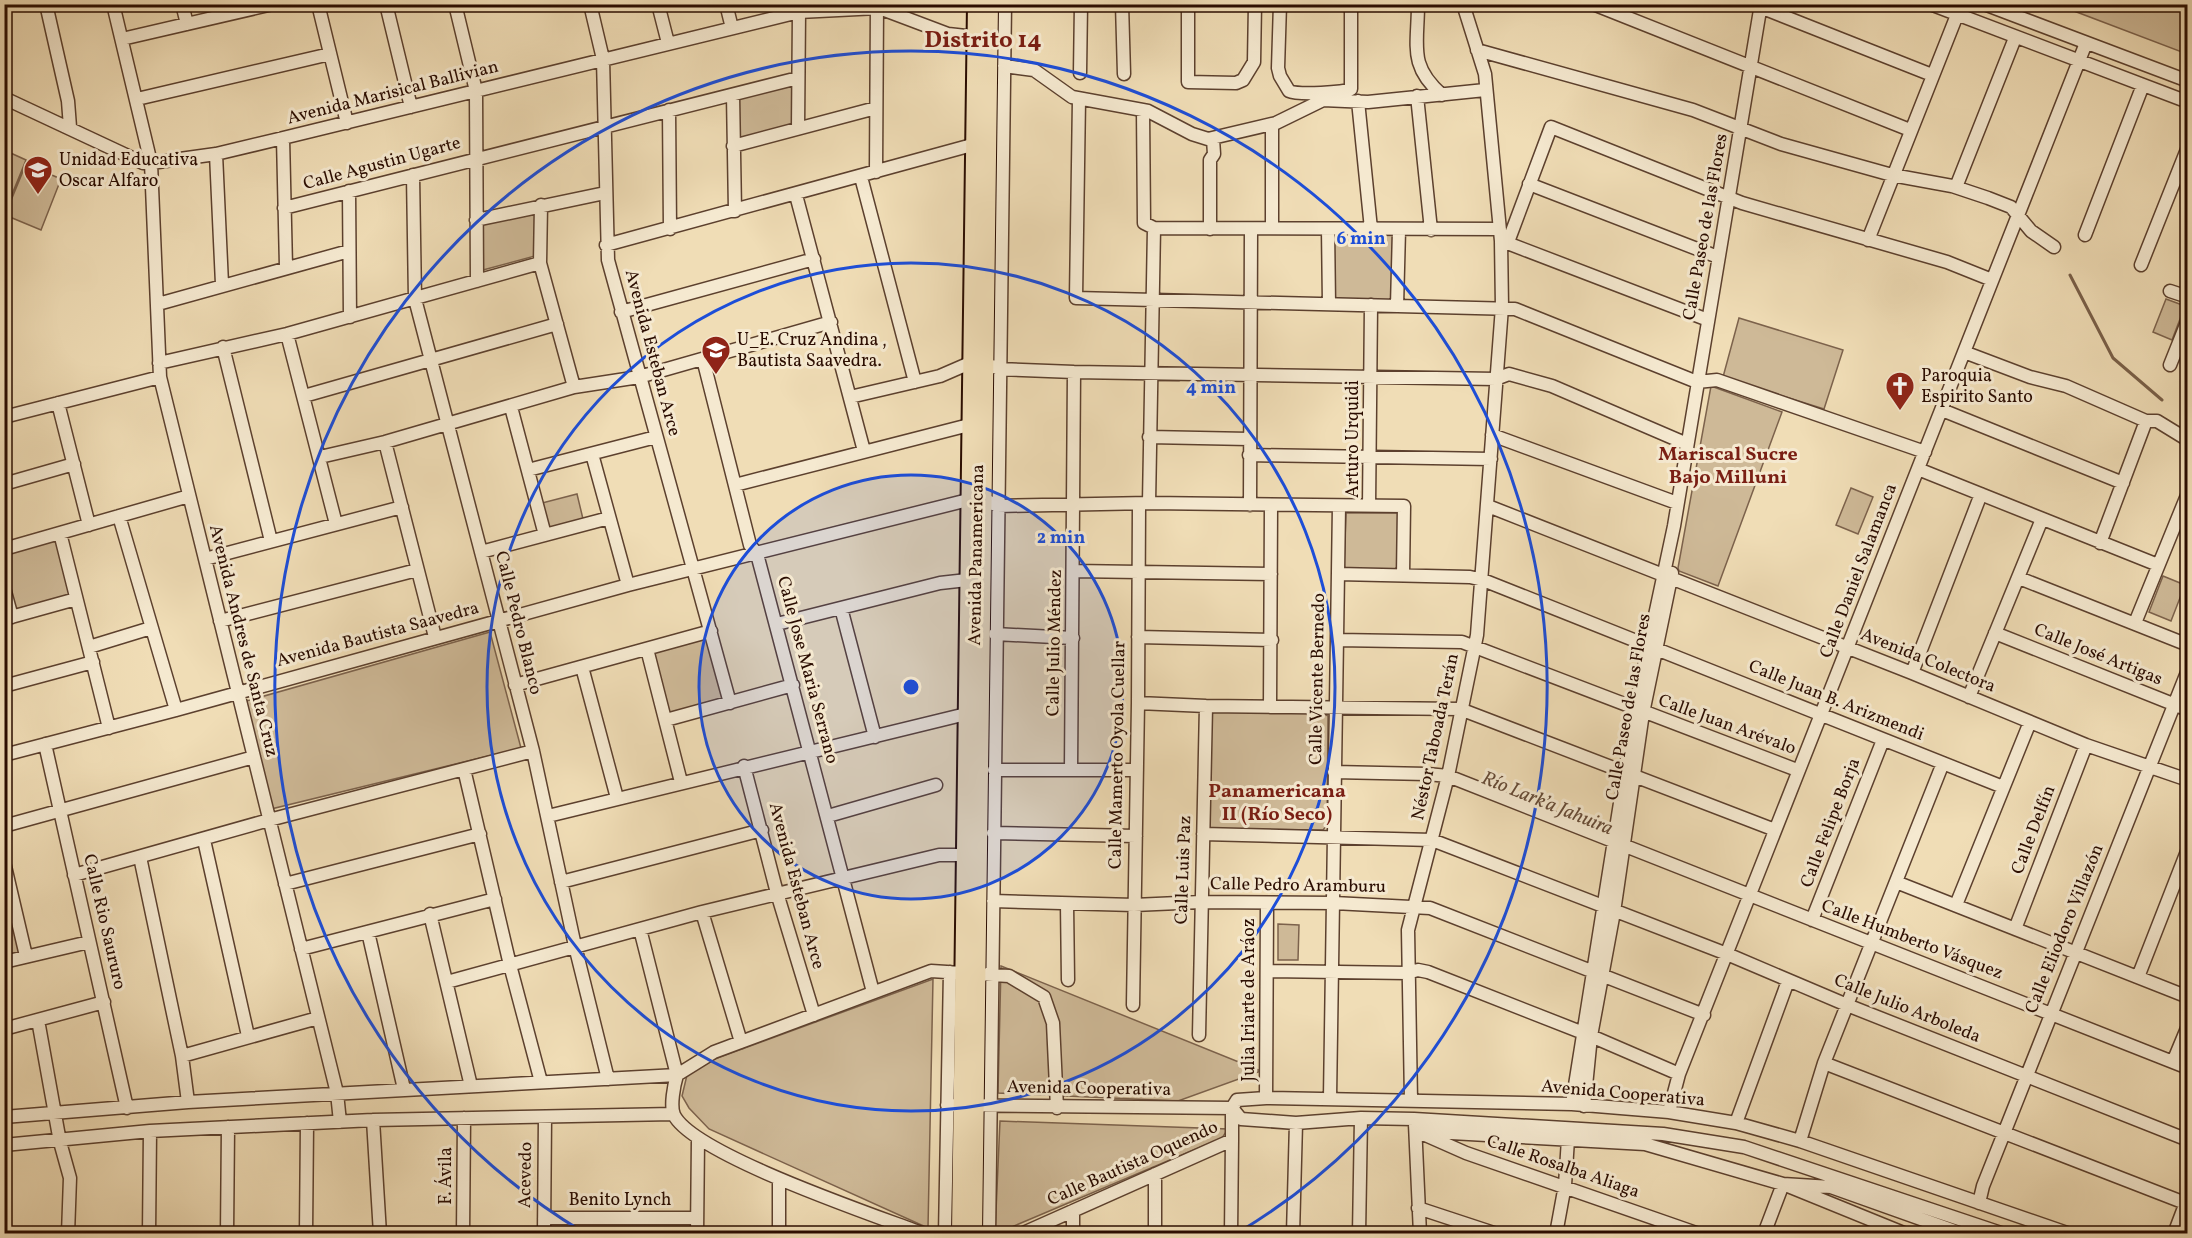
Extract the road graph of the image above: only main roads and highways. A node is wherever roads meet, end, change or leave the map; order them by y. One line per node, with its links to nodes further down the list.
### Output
1 (976, 4): 3 (highway, Avenida Panamericana)
2 (990, 4): 3 (highway, Avenida Panamericana)
3 (984, 365): 4 (highway, Avenida Panamericana); 4 (highway, Avenida Panamericana)
4 (982, 501): 5 (highway, Avenida Panamericana); 5 (highway, Avenida Panamericana)
5 (970, 974): 6 (highway, Avenida Panamericana)
6 (968, 1106): 7 (highway); 8 (highway)
7 (960, 1233)
8 (974, 1233)

